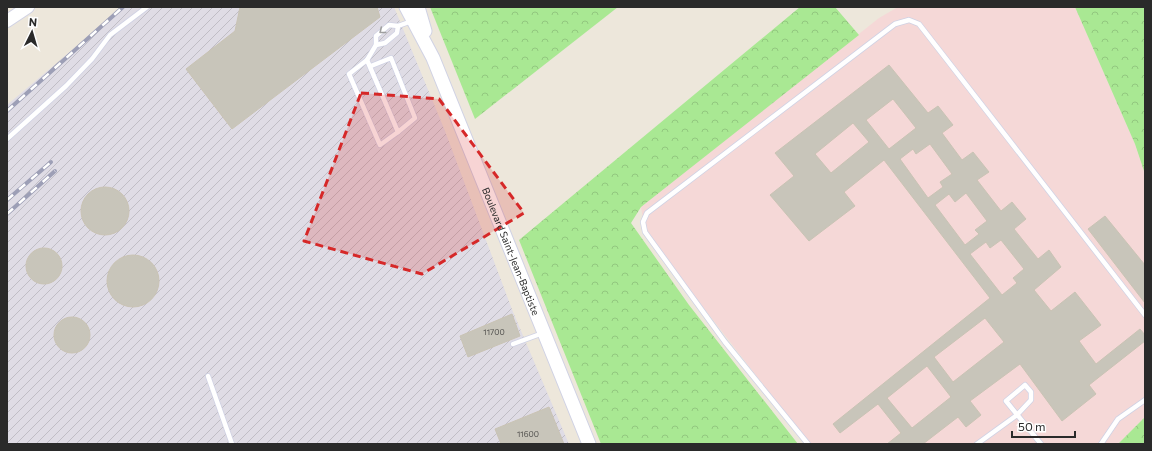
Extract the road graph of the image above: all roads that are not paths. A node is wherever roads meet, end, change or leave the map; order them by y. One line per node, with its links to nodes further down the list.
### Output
1 (28, 7): 6 (street)
2 (147, 7): 13 (lane)
3 (406, 7): 5 (main road, Boulevard Saint-Jean-Baptiste)
4 (418, 7): 9 (main road, Boulevard Saint-Jean-Baptiste)
5 (413, 20): 7 (lane); 9 (main road, Boulevard Saint-Jean-Baptiste)
6 (7, 21)
7 (398, 26): 8 (lane); 8 (lane, one-way to 8)
8 (376, 45): 10 (lane)
9 (433, 58): 15 (main road, Boulevard Saint-Jean-Baptiste)
10 (367, 60): 11 (lane); 12 (lane)
11 (371, 66): 12 (lane); 12 (lane)
12 (398, 132)
13 (7, 138)
14 (1145, 316): 22 (lane)
15 (544, 333): 16 (lane); 21 (main road, Boulevard Saint-Jean-Baptiste)
16 (513, 344)
17 (208, 376): 20 (lane)
18 (1145, 400): 25 (lane)
19 (1017, 415): 19 (lane); 23 (lane); 24 (lane)
20 (232, 444)
21 (589, 444)
22 (808, 444)
23 (977, 444)
24 (1041, 444)
25 (1101, 444)

